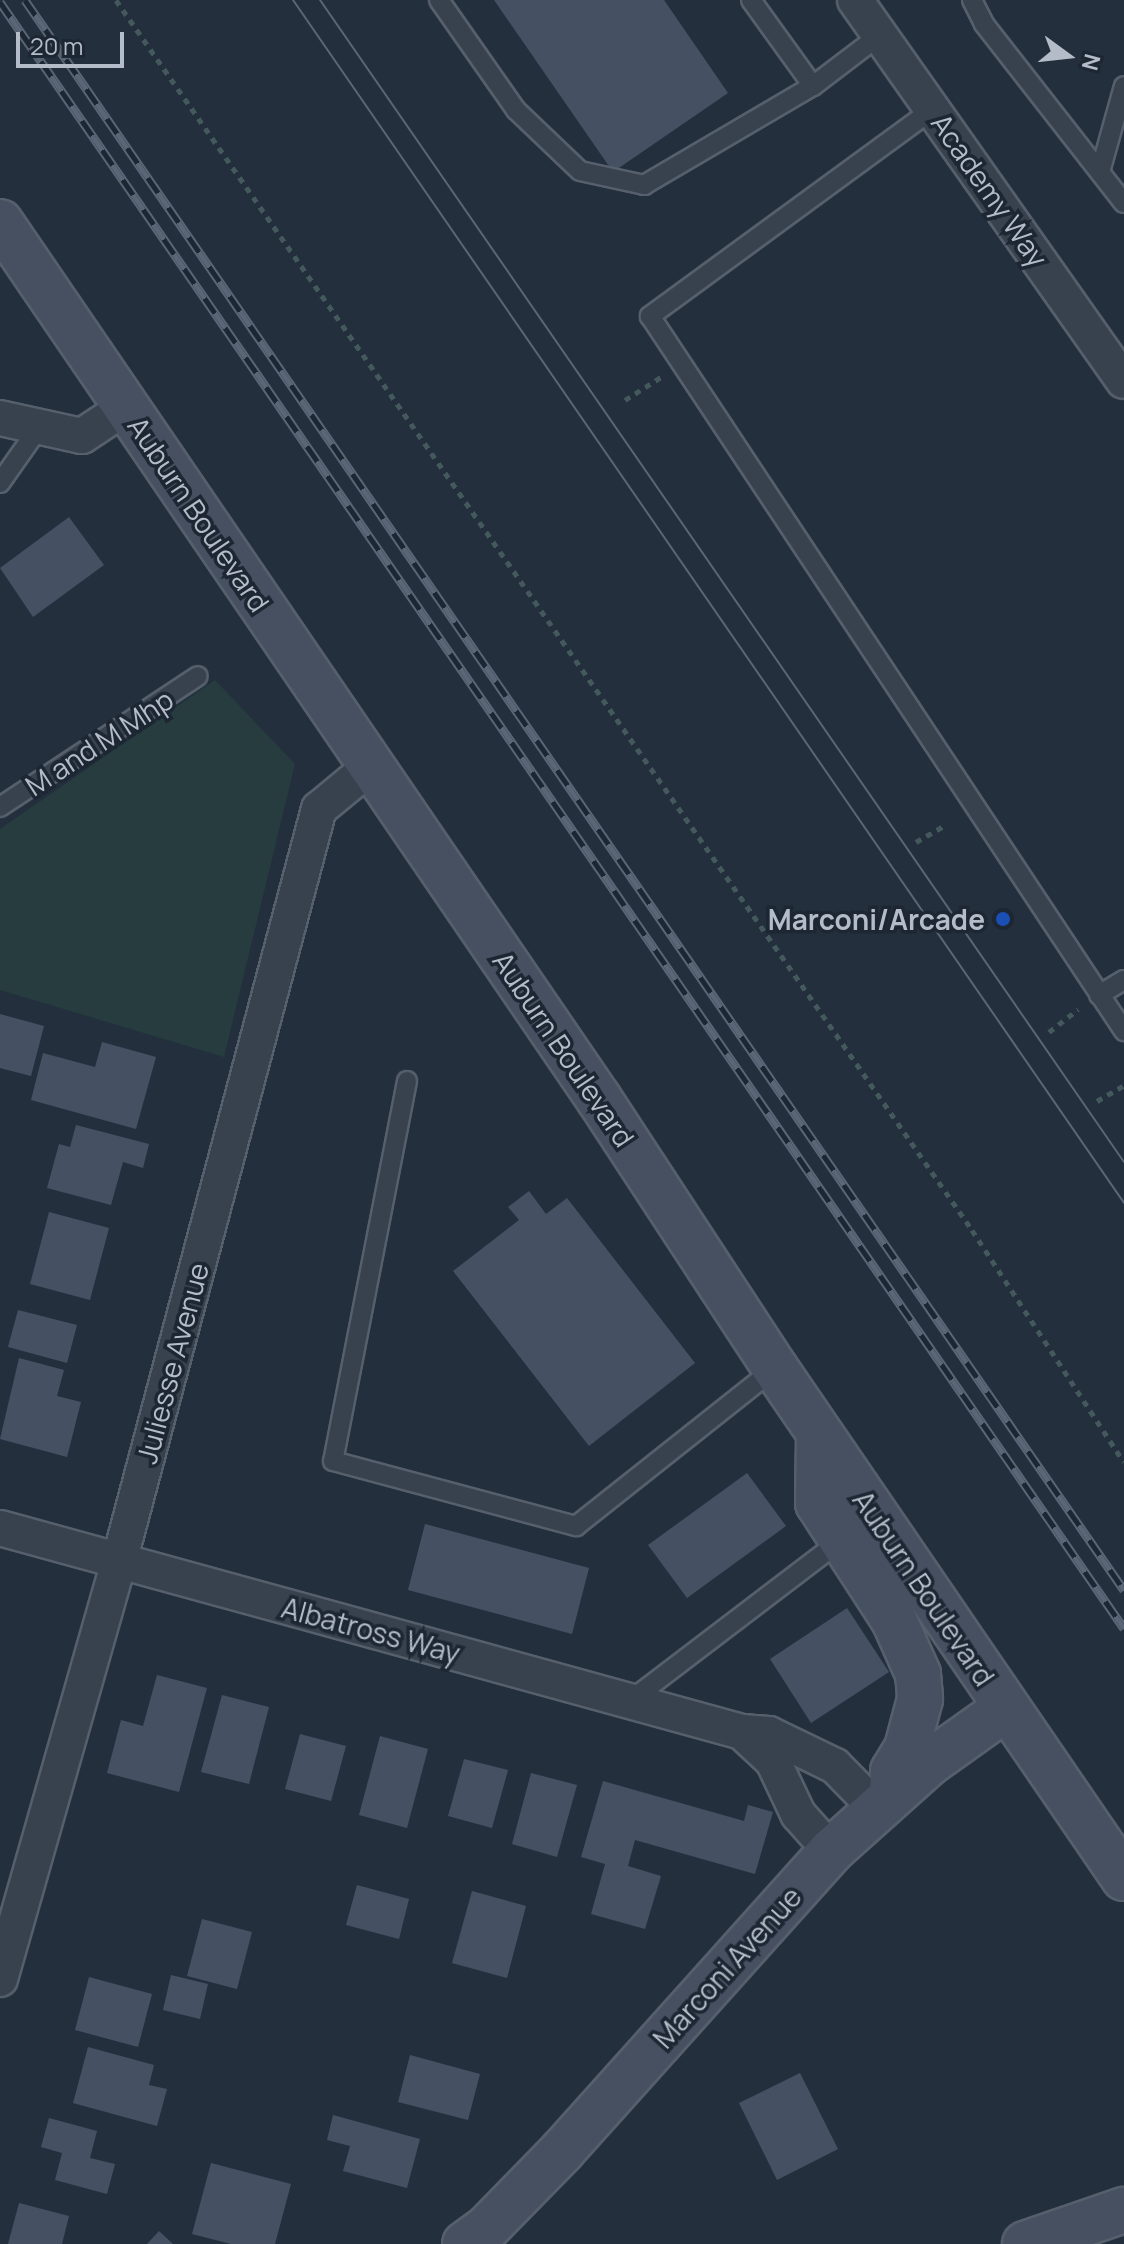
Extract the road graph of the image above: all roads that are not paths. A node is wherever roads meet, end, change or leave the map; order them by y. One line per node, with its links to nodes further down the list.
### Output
1 (439, 0): 6 (lane)
2 (751, 0): 6 (lane)
3 (855, 0): 5 (street, Academy Way)
4 (972, 0): 9 (lane)
5 (880, 35): 6 (lane); 8 (street, Academy Way)
6 (813, 86)
7 (1124, 86): 9 (lane)
8 (933, 109): 12 (street, Academy Way); 21 (lane)
9 (1100, 172): 10 (lane)
10 (1124, 203)
11 (0, 222): 13 (street, Auburn Boulevard)
12 (1118, 360)
13 (126, 407): 15 (street); 18 (street, Auburn Boulevard)
14 (0, 418): 15 (street)
15 (38, 429): 16 (lane)
16 (0, 483)
17 (198, 676): 19 (lane, M and M Mhp)
18 (371, 766): 24 (street, Auburn Boulevard); 28 (street, Juliesse Avenue)
19 (0, 807)
20 (1124, 980): 21 (lane)
21 (1092, 1000): 22 (lane)
22 (1124, 1031)
23 (407, 1081): 24 (lane)
24 (775, 1368): 25 (street, Auburn Boulevard)
25 (819, 1434): 27 (street); 30 (street, Auburn Boulevard)
26 (0, 1528): 28 (street, Albatross Way)
27 (840, 1541): 29 (lane); 32 (street)
28 (119, 1562): 29 (street, Albatross Way); 35 (street, Juliesse Avenue)
29 (630, 1701): 31 (street, Albatross Way)
30 (1006, 1708): 32 (street, Marconi Avenue); 34 (street, Auburn Boulevard)
31 (742, 1732): 32 (street, Albatross Way); 33 (street, Albatross Way)
32 (884, 1801): 33 (street, Marconi Avenue)
33 (831, 1851): 37 (street, Marconi Avenue)
34 (1124, 1878)
35 (0, 1979)
36 (1124, 2210): 38 (street)
37 (465, 2244)
38 (1025, 2244)

